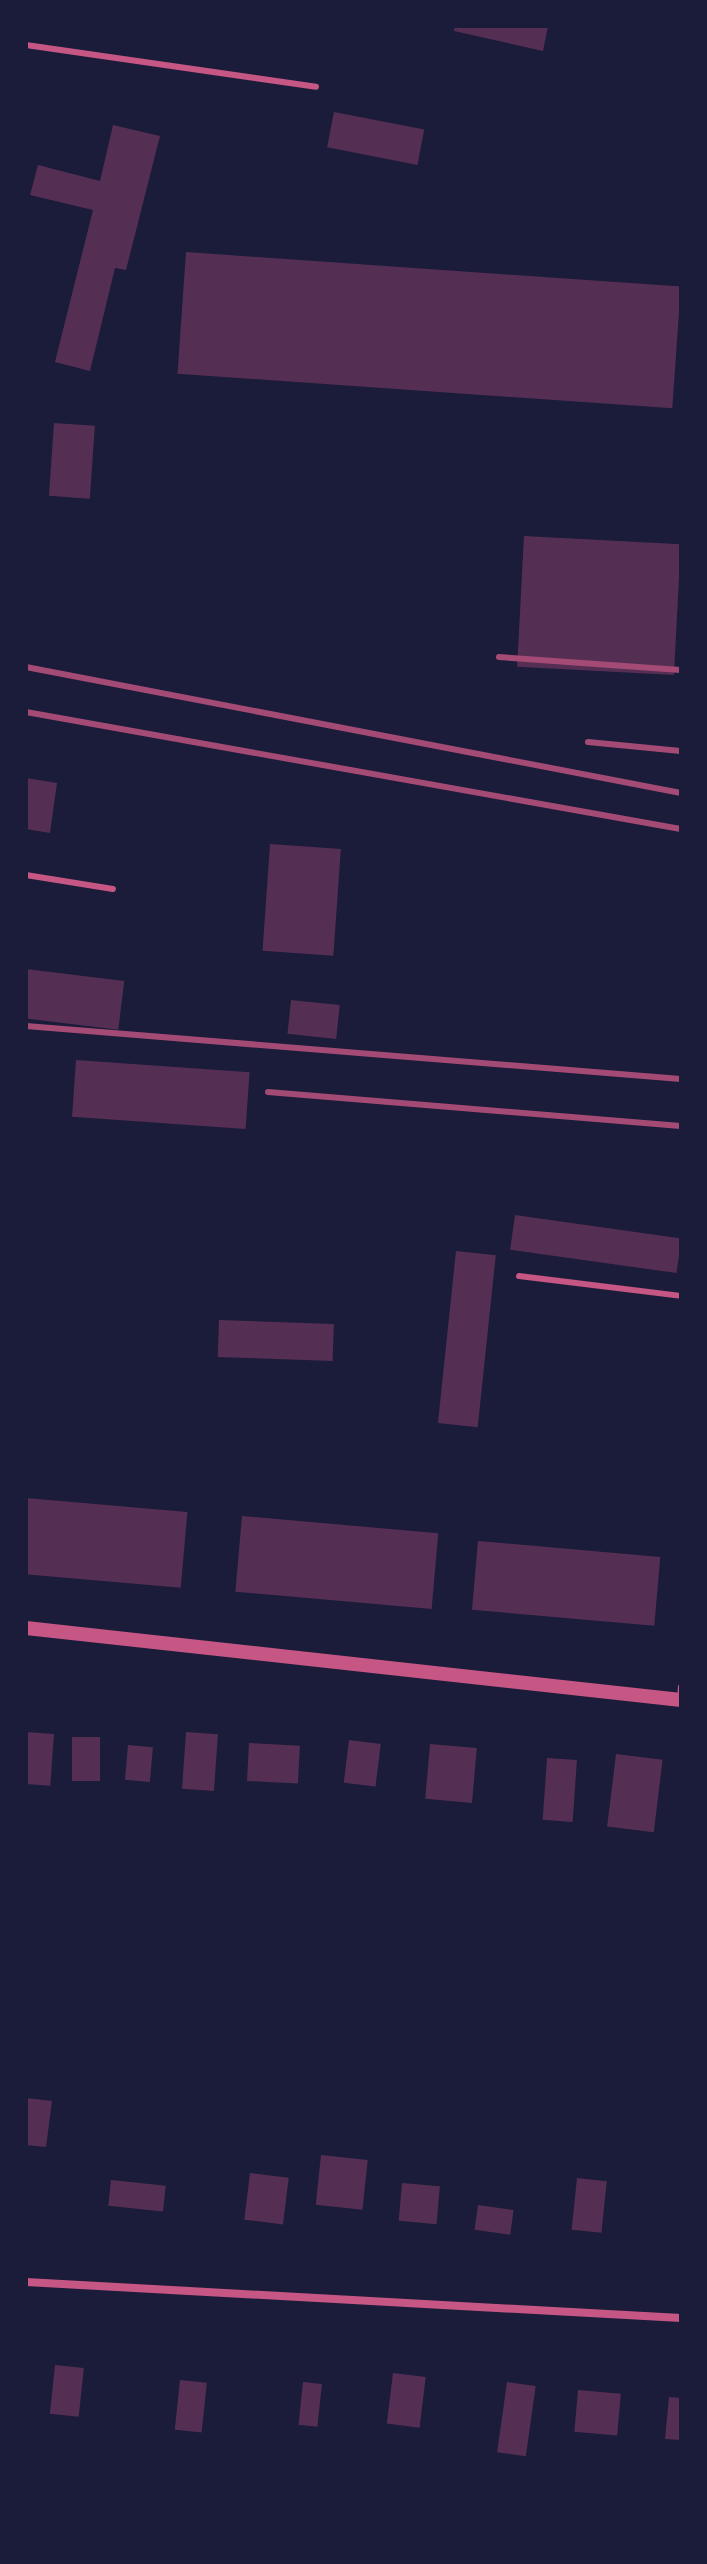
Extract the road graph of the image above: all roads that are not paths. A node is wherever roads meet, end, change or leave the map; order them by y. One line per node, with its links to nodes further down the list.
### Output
1 (26, 45): 2 (lane)
2 (316, 87)
3 (26, 875): 4 (lane)
4 (113, 889)
5 (519, 1276): 6 (lane)
6 (681, 1296)
7 (26, 1628): 8 (street)
8 (681, 1696)
9 (26, 2282): 10 (street)
10 (681, 2318)

